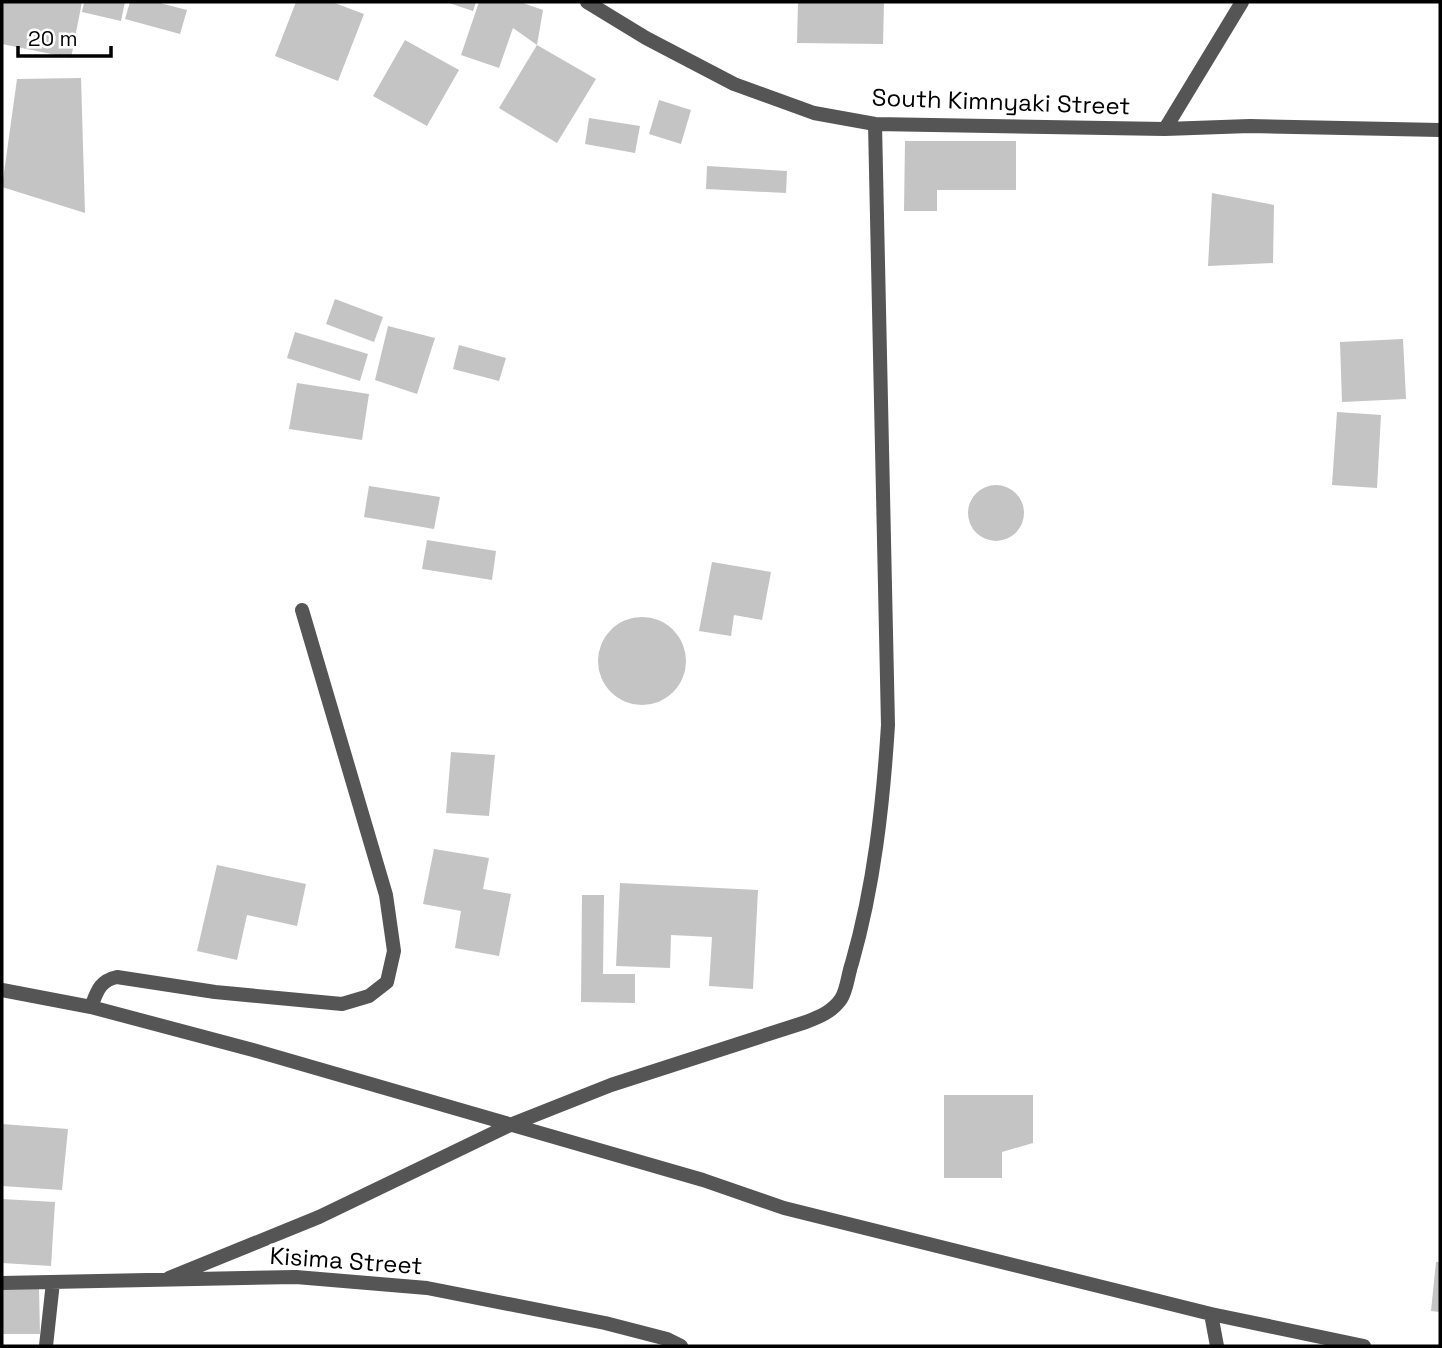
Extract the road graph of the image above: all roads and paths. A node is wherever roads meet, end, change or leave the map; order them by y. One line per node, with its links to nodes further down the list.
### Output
1 (587, 2): 3 (street, South Kimnyaki Street)
2 (1242, 2): 4 (street)
3 (875, 124): 4 (street, South Kimnyaki Street); 9 (street)
4 (1166, 129): 5 (street, South Kimnyaki Street)
5 (1440, 130)
6 (302, 610): 8 (street)
7 (2, 990): 8 (street)
8 (91, 1007): 9 (street)
9 (510, 1125): 10 (street); 13 (street)
10 (169, 1278): 11 (street, Kisima Street); 15 (street, Kisima Street)
11 (53, 1282): 12 (street, Kisima Street); 14 (street)
12 (2, 1283)
13 (1211, 1314): 16 (street); 17 (street)
14 (46, 1346)
15 (681, 1346)
16 (1217, 1346)
17 (1364, 1346)

